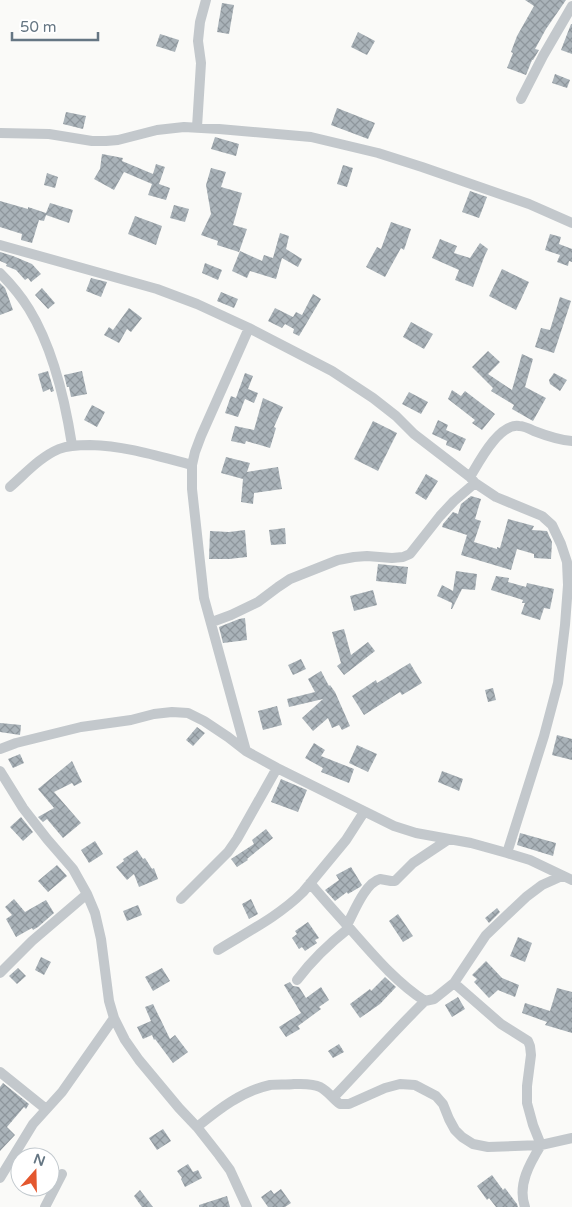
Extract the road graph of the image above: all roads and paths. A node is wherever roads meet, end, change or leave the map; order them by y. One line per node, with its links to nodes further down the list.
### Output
1 (206, 0): 4 (street)
2 (572, 6): 3 (street)
3 (521, 99)
4 (197, 127): 5 (street); 6 (street)
5 (0, 133)
6 (572, 223)
7 (0, 245): 9 (street)
8 (0, 273): 11 (street)
9 (250, 328): 12 (street); 13 (street)
10 (572, 441): 13 (street)
11 (72, 445): 12 (street); 14 (street)
12 (192, 465): 16 (street)
13 (473, 480): 15 (street); 16 (street)
14 (10, 486)
15 (570, 583): 23 (street)
16 (212, 622): 18 (street)
17 (0, 749): 18 (street)
18 (246, 751): 19 (street)
19 (277, 768): 21 (street); 27 (street)
20 (0, 771): 26 (street)
21 (364, 812): 22 (street); 25 (street)
22 (449, 839): 23 (street); 28 (street)
23 (507, 853): 24 (street)
24 (567, 878): 32 (street)
25 (310, 883): 28 (street); 29 (street)
26 (87, 894): 30 (street); 34 (street)
27 (181, 899)
28 (348, 927): 31 (street); 33 (street)
29 (218, 950)
30 (0, 973)
31 (298, 980)
32 (454, 983): 33 (street); 40 (street)
33 (425, 1001): 36 (street)
34 (114, 1018): 37 (street); 38 (street)
35 (0, 1072): 37 (street)
36 (333, 1098): 38 (street); 40 (street)
37 (46, 1109): 42 (street)
38 (197, 1127): 44 (street)
39 (572, 1138): 40 (street)
40 (541, 1145): 45 (street)
41 (62, 1174): 43 (street)
42 (0, 1178)
43 (45, 1207)
44 (247, 1207)
45 (525, 1207)

